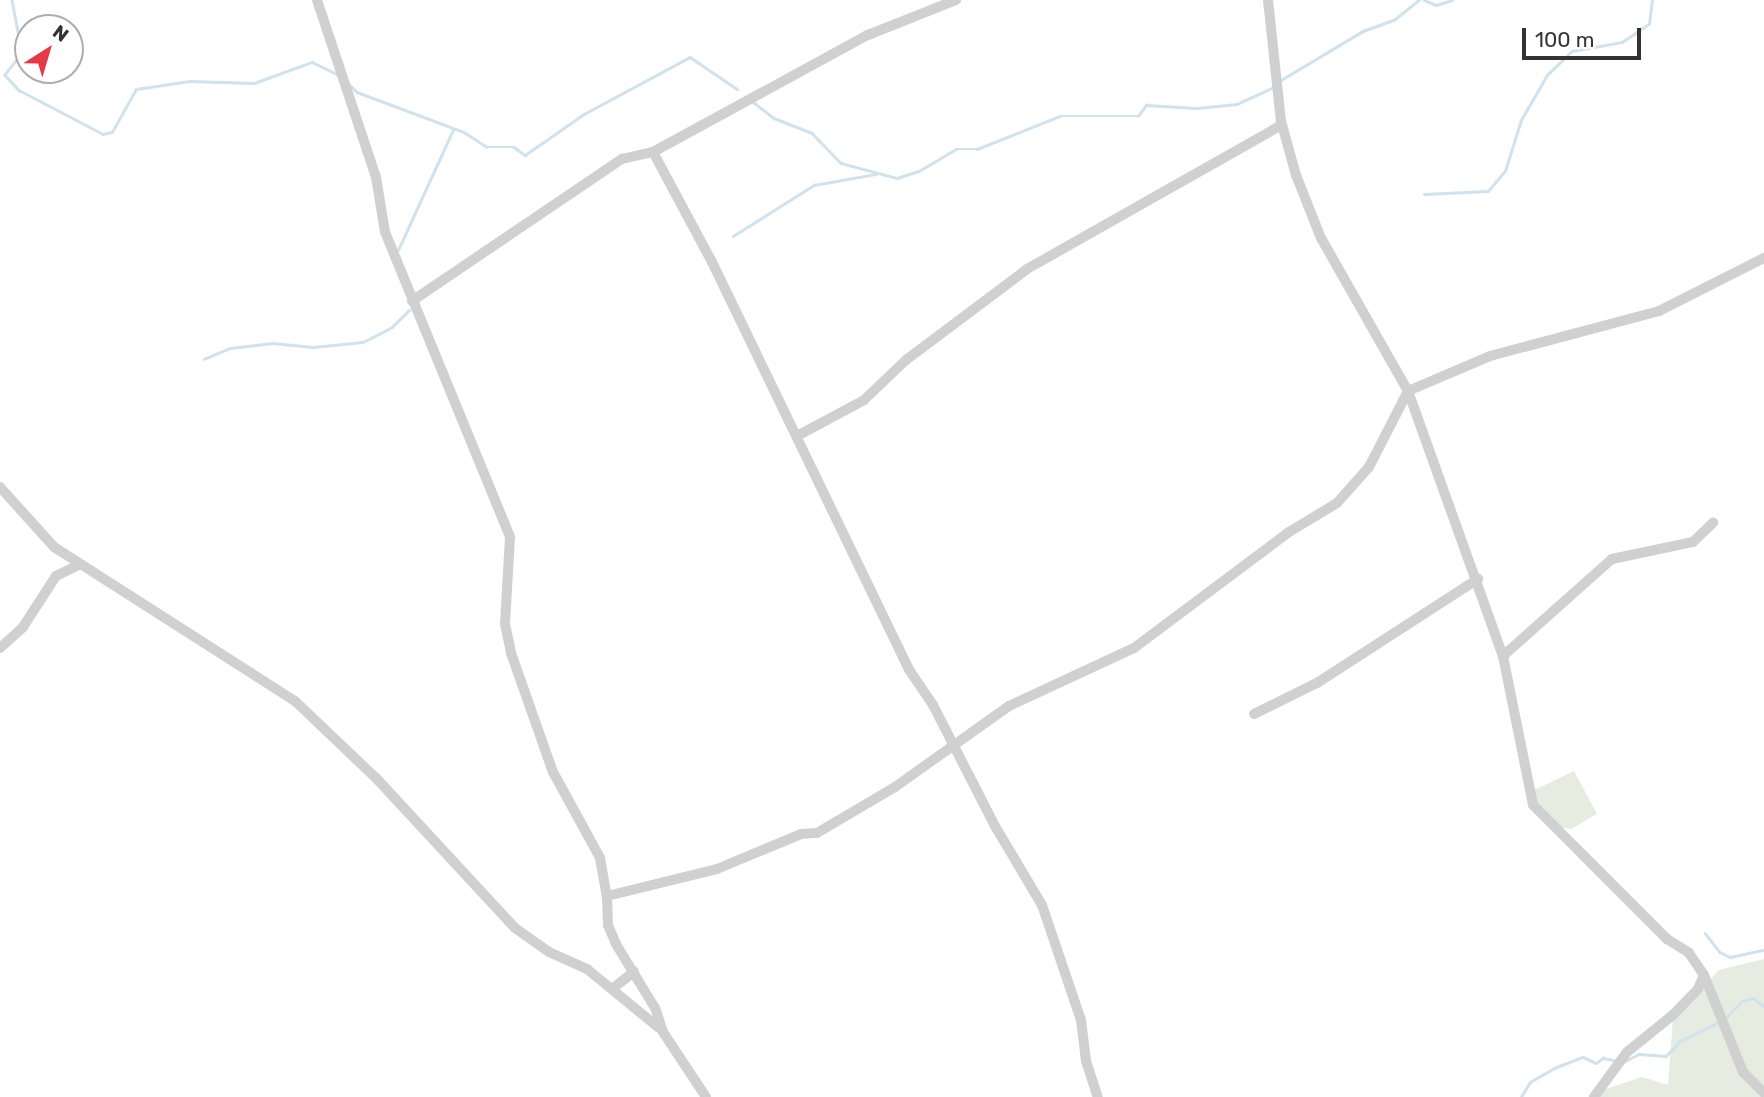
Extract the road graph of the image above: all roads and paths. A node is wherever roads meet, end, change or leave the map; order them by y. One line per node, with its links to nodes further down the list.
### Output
1 (317, 0): 7 (street)
2 (956, 0): 5 (street)
3 (1268, 0): 4 (street)
4 (1282, 125): 8 (street); 9 (street)
5 (653, 152): 7 (street); 9 (street)
6 (1764, 258): 8 (street)
7 (412, 301): 18 (street)
8 (1408, 391): 13 (street); 17 (street)
9 (797, 436): 17 (street)
10 (0, 487): 12 (street)
11 (1713, 523): 15 (street)
12 (79, 565): 14 (street); 21 (street)
13 (1478, 579): 15 (street); 16 (street)
14 (0, 648)
15 (1503, 656): 20 (street)
16 (1254, 713)
17 (955, 744): 18 (street); 25 (street)
18 (607, 896): 19 (street)
19 (634, 972): 21 (street); 22 (street)
20 (1704, 975): 23 (street); 26 (street)
21 (612, 989): 22 (street)
22 (663, 1032): 24 (street)
23 (1764, 1093)
24 (706, 1097)
25 (1098, 1097)
26 (1594, 1097)

